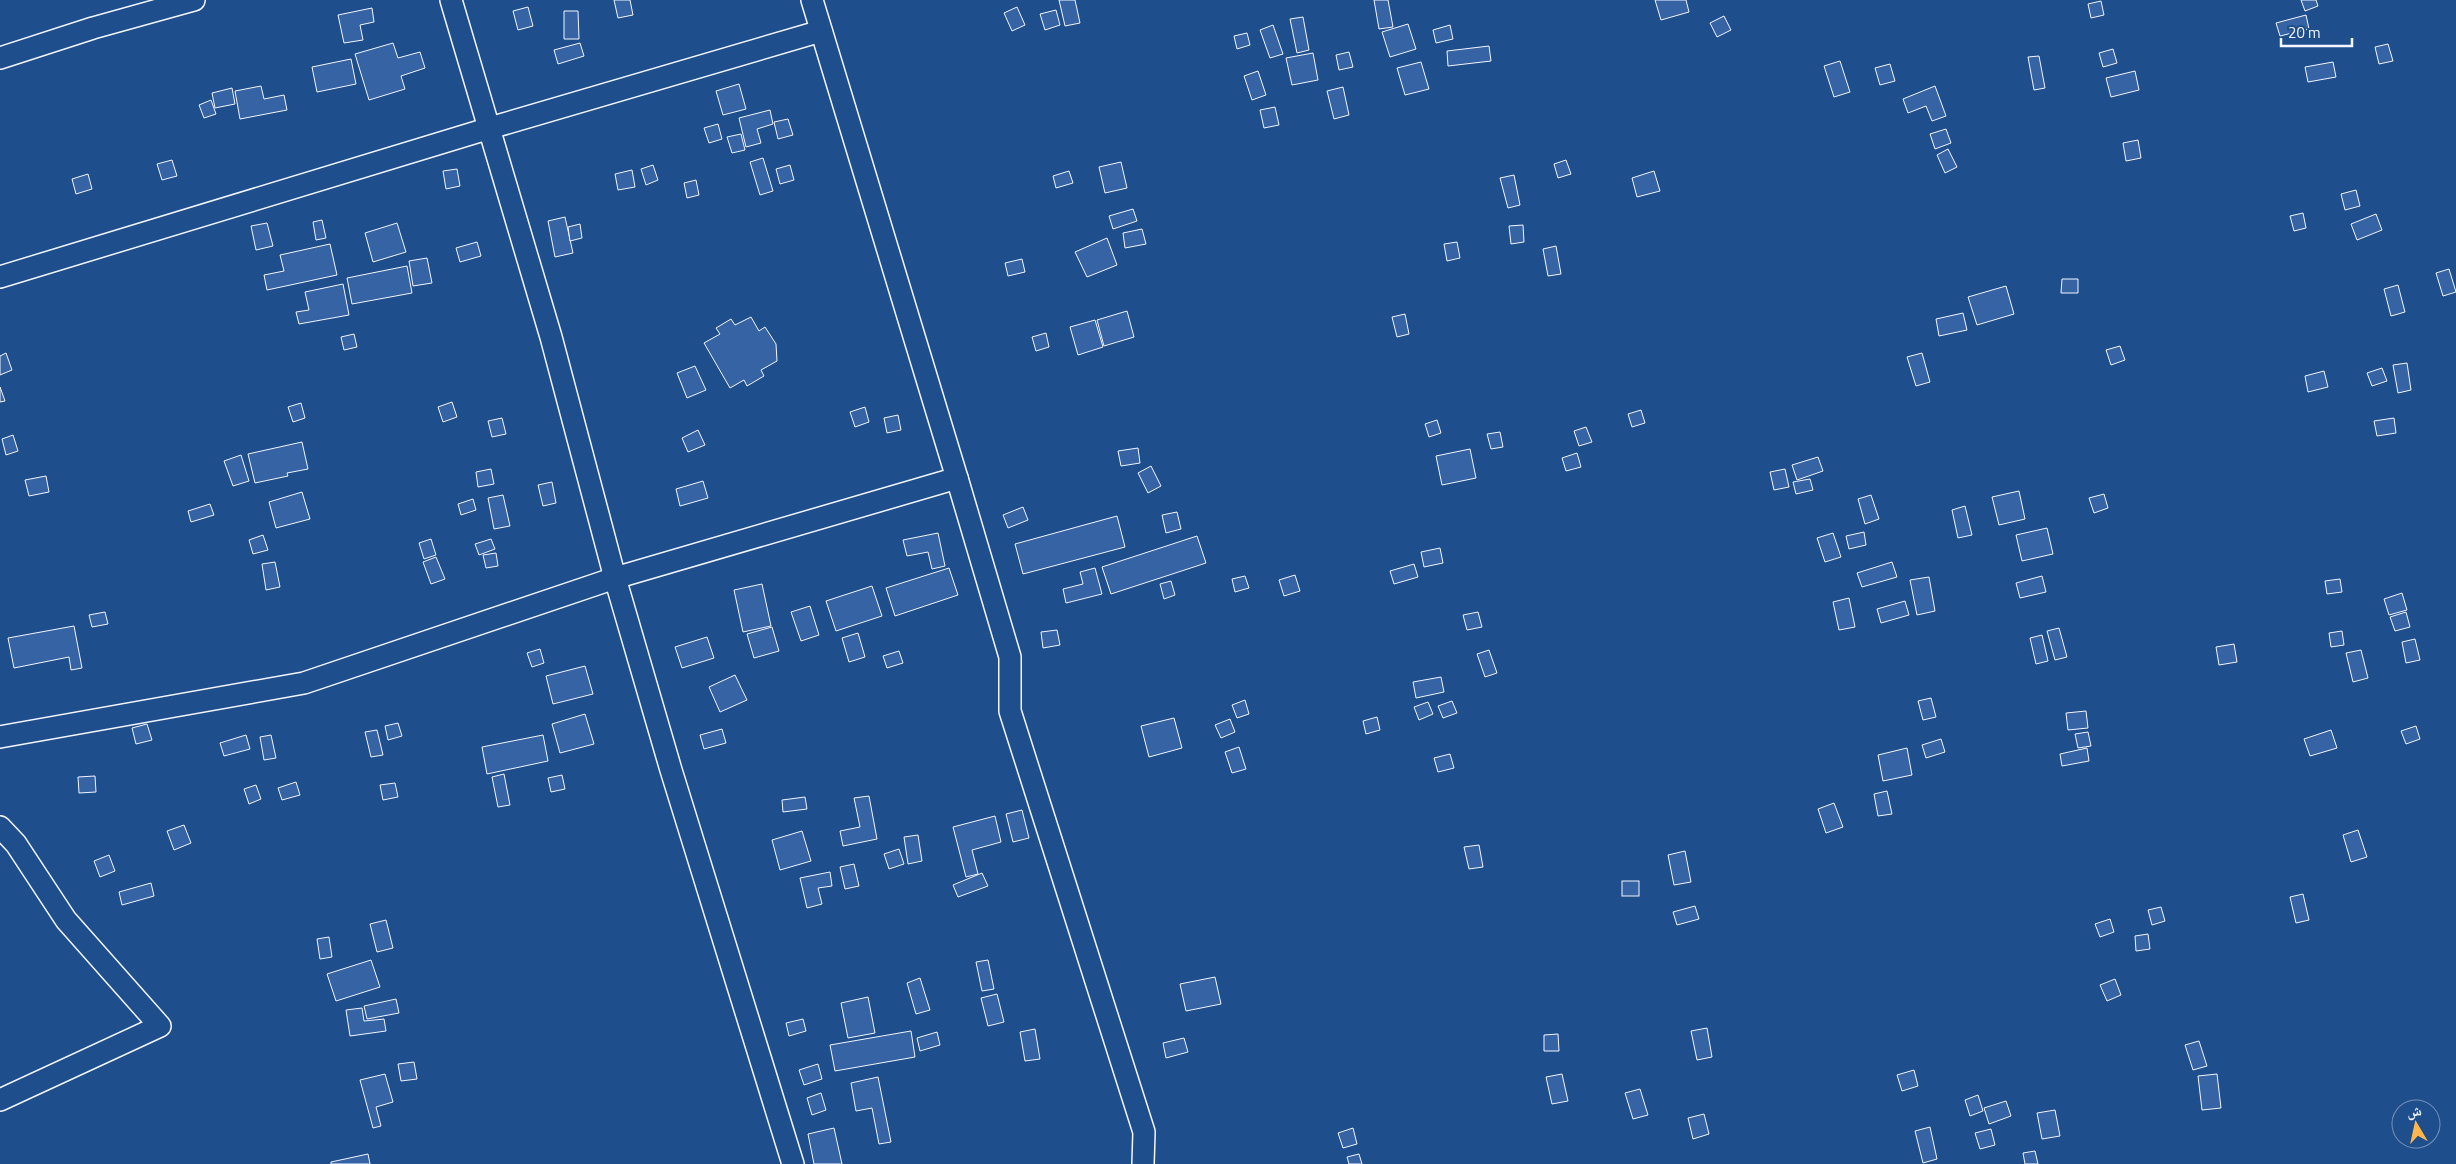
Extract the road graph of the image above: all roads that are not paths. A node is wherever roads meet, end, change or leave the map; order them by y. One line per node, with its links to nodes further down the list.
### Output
1 (194, 0): 5 (street)
2 (451, 0): 6 (street)
3 (812, 0): 4 (street)
4 (821, 31): 6 (street); 8 (street)
5 (0, 58)
6 (490, 128): 7 (street); 9 (street)
7 (0, 277)
8 (958, 478): 9 (street); 14 (street)
9 (615, 578): 10 (street); 13 (street)
10 (0, 737)
11 (0, 827): 12 (street)
12 (0, 1100)
13 (792, 1164)
14 (1143, 1164)

